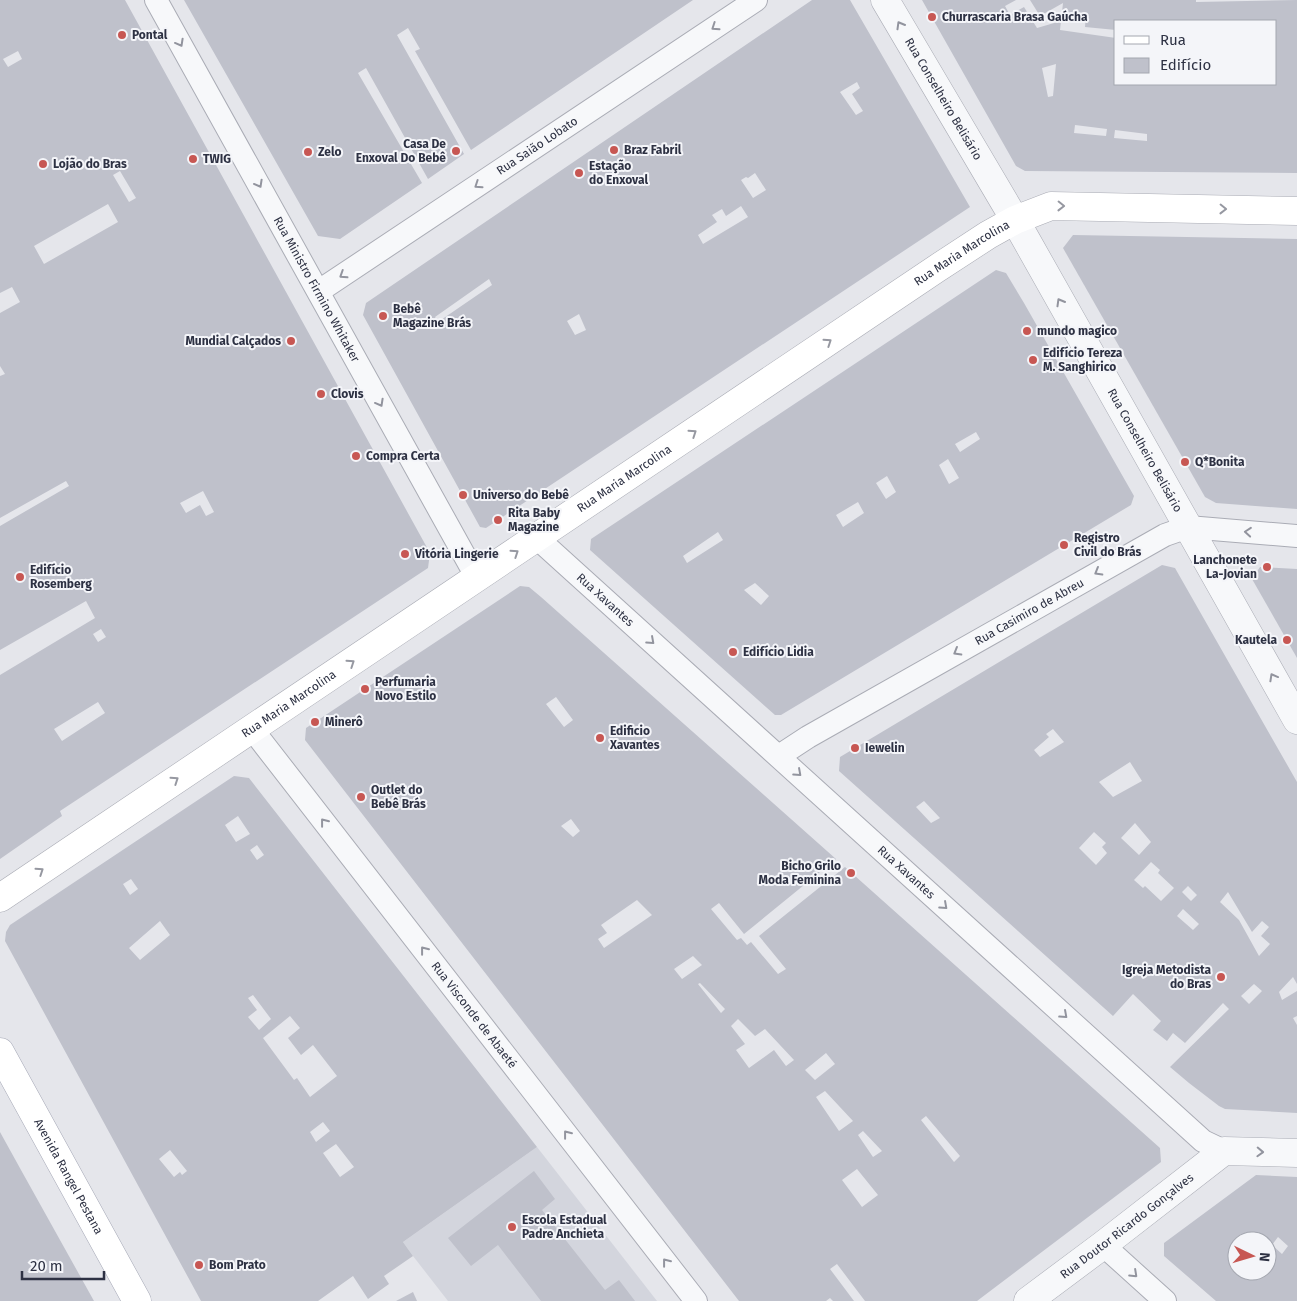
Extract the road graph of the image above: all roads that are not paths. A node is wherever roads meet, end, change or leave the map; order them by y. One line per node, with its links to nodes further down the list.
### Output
1 (156, 0): 6 (street, Rua Ministro Firmino Whitaker, one-way to 6)
2 (756, 0): 6 (street, Rua Saião Lobato, one-way to 6)
3 (885, 0): 5 (street, Rua Conselheiro Belisário, one-way to 3)
4 (1297, 211): 5 (main road, Rua Maria Marcolina, one-way to 4)
5 (1015, 220): 7 (street, Rua Conselheiro Belisário, one-way to 5); 9 (main road, Rua Maria Marcolina, one-way to 5)
6 (319, 291): 10 (street, Rua Ministro Firmino Whitaker, one-way to 10)
7 (1188, 527): 8 (street, Rua Casimiro de Abreu, one-way to 7); 11 (street, Rua Conselheiro Belisário, one-way to 7); 13 (street, Rua Casimiro de Abreu, one-way to 13)
8 (1297, 536)
9 (537, 538): 10 (main road, Rua Maria Marcolina, one-way to 9); 13 (street, Rua Xavantes, one-way to 13)
10 (477, 578): 12 (main road, Rua Maria Marcolina, one-way to 10)
11 (1297, 720)
12 (252, 729): 14 (main road, Rua Maria Marcolina, one-way to 12); 21 (street, Rua Visconde de Abaeté, one-way to 12)
13 (779, 756): 17 (street, Rua Xavantes, one-way to 17)
14 (0, 898)
15 (0, 1052): 16 (main road, Avenida Rangel Pestana)
16 (7, 1081): 20 (main road, Avenida Rangel Pestana)
17 (1224, 1151): 18 (street, Rua Xavantes, one-way to 18); 19 (street, Rua Doutor Ricardo Gonçalves)
18 (1297, 1153)
19 (1103, 1245): 22 (street, Rua Doutor Ricardo Gonçalves); 23 (street, one-way to 23)
20 (137, 1301)
21 (696, 1301)
22 (1028, 1301)
23 (1165, 1301)

